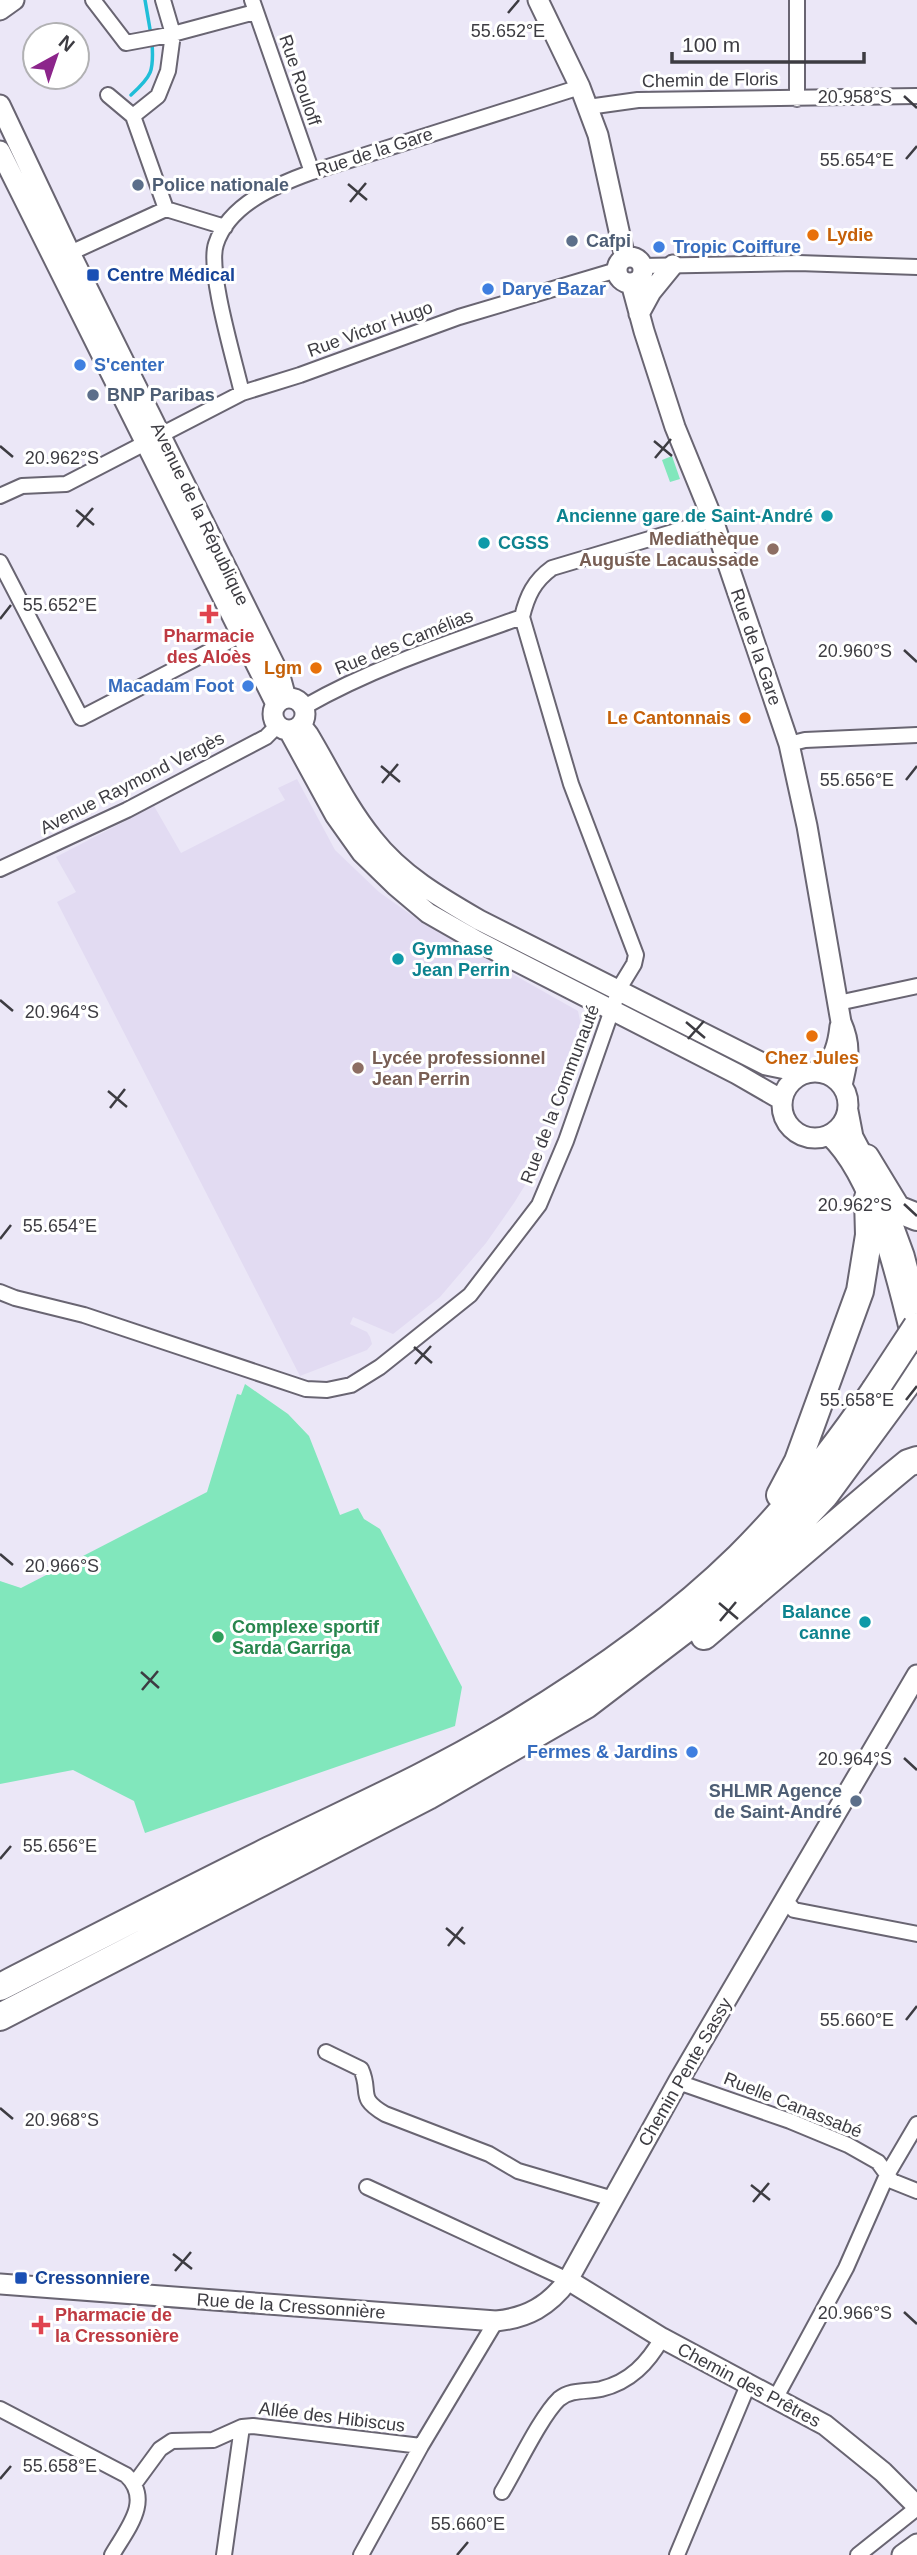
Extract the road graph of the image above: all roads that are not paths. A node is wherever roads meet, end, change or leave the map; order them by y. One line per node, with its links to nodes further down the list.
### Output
1 (14, 0): 7 (main road)
2 (93, 0): 8 (street)
3 (163, 0): 8 (street)
4 (538, 0): 9 (main road, Rue de la Gare)
5 (797, 0): 12 (street)
6 (253, 6): 8 (street); 17 (street, Rue Rouloff)
7 (0, 10)
8 (171, 34): 15 (street)
9 (580, 87): 14 (main road, Rue de la Gare); 17 (street, Rue de la Gare)
10 (108, 95): 15 (street)
11 (917, 96): 12 (street, Chemin de Floris)
12 (797, 99): 14 (street, Chemin de Floris)
13 (0, 105): 20 (main road, Avenue de la République)
14 (588, 107): 23 (main road, Rue de la Gare)
15 (133, 116): 18 (street)
16 (0, 151): 28 (main road, Avenue de la République)
17 (312, 172): 19 (street, Rue de la Gare)
18 (166, 208): 19 (street); 20 (street)
19 (225, 227): 25 (street, Rue de la Gare)
20 (70, 253): 28 (main road, Avenue de la République)
21 (673, 265): 22 (street, Rue Victor Hugo); 23 (street, Rue Victor Hugo); 24 (main road)
22 (917, 267)
23 (629, 269): 24 (main road, Rue de la Gare); 26 (street, Rue Victor Hugo)
24 (639, 314): 30 (main road, Rue de la Gare)
25 (238, 376): 26 (street); 27 (street, Rue de la Gare)
26 (260, 388): 27 (street, Rue Victor Hugo)
27 (242, 393): 28 (street, Rue Victor Hugo)
28 (153, 438): 29 (street, Rue Victor Hugo); 33 (main road, Avenue de la République); 34 (main road, Avenue de la République)
29 (0, 496)
30 (713, 520): 32 (street); 36 (main road, Rue de la Gare)
31 (0, 562): 33 (street)
32 (522, 617): 34 (street, Rue des Camélias); 39 (street, Rue de la Communauté)
33 (243, 636): 34 (main road, Avenue de la République)
34 (289, 715): 37 (street, Avenue Raymond Vergès); 39 (main road, Avenue de la République); 40 (main road, Avenue de la République)
35 (917, 735): 36 (street)
36 (789, 744): 41 (main road, Rue de la Gare)
37 (0, 869)
38 (917, 986): 41 (street)
39 (618, 991): 40 (street, Rue de la Communauté); 42 (main road, Avenue de la République)
40 (613, 1011): 44 (main road, Avenue de la République); 50 (street, Rue de la Communauté)
41 (840, 1012): 42 (main road, Rue de la Gare); 43 (main road, Rue de la Gare)
42 (813, 1073): 43 (main road); 44 (main road)
43 (842, 1085): 45 (main road)
44 (782, 1100): 46 (main road)
45 (848, 1111): 46 (main road); 47 (main road)
46 (829, 1135): 48 (main road)
47 (866, 1158): 49 (highway); 51 (main road)
48 (869, 1198): 53 (main road); 57 (highway)
49 (917, 1217)
50 (0, 1292)
51 (917, 1304)
52 (917, 1326): 55 (highway, bridge)
53 (917, 1361)
54 (917, 1370): 55 (highway)
55 (885, 1396): 57 (highway); 59 (highway)
56 (917, 1460): 59 (highway)
57 (760, 1533): 62 (highway)
58 (917, 1675): 60 (main road, Chemin Pente Sassy)
59 (428, 1796): 63 (highway)
60 (785, 1900): 61 (street); 65 (main road, Chemin Pente Sassy)
61 (917, 1934)
62 (0, 1984)
63 (0, 2017)
64 (326, 2052): 70 (street)
65 (678, 2082): 67 (street, Ruelle Canassabé); 70 (main road, Chemin Pente Sassy)
66 (917, 2124): 67 (street)
67 (887, 2175): 69 (street, Ruelle Canassabé); 76 (street)
68 (367, 2187): 71 (street)
69 (917, 2191)
70 (612, 2199): 71 (main road, Chemin Pente Sassy)
71 (568, 2280): 73 (main road, Rue de la Cressonnière); 74 (main road, Chemin des Prêtres)
72 (0, 2284): 73 (main road, Rue de la Cressonnière)
73 (496, 2321): 79 (street)
74 (662, 2338): 75 (main road, Chemin des Prêtres); 81 (street)
75 (748, 2385): 76 (main road, Chemin des Prêtres); 87 (street)
76 (775, 2399): 82 (main road, Chemin des Prêtres)
77 (0, 2409): 80 (street)
78 (242, 2427): 79 (street, Allée des Hibiscus); 80 (street, Allée des Hibiscus); 85 (street)
79 (421, 2446): 86 (street)
80 (135, 2483): 84 (street)
81 (502, 2492)
82 (917, 2507): 88 (street)
83 (917, 2544): 89 (main road)
84 (113, 2555)
85 (224, 2555)
86 (361, 2555)
87 (677, 2555)
88 (858, 2555)
89 (902, 2555)

